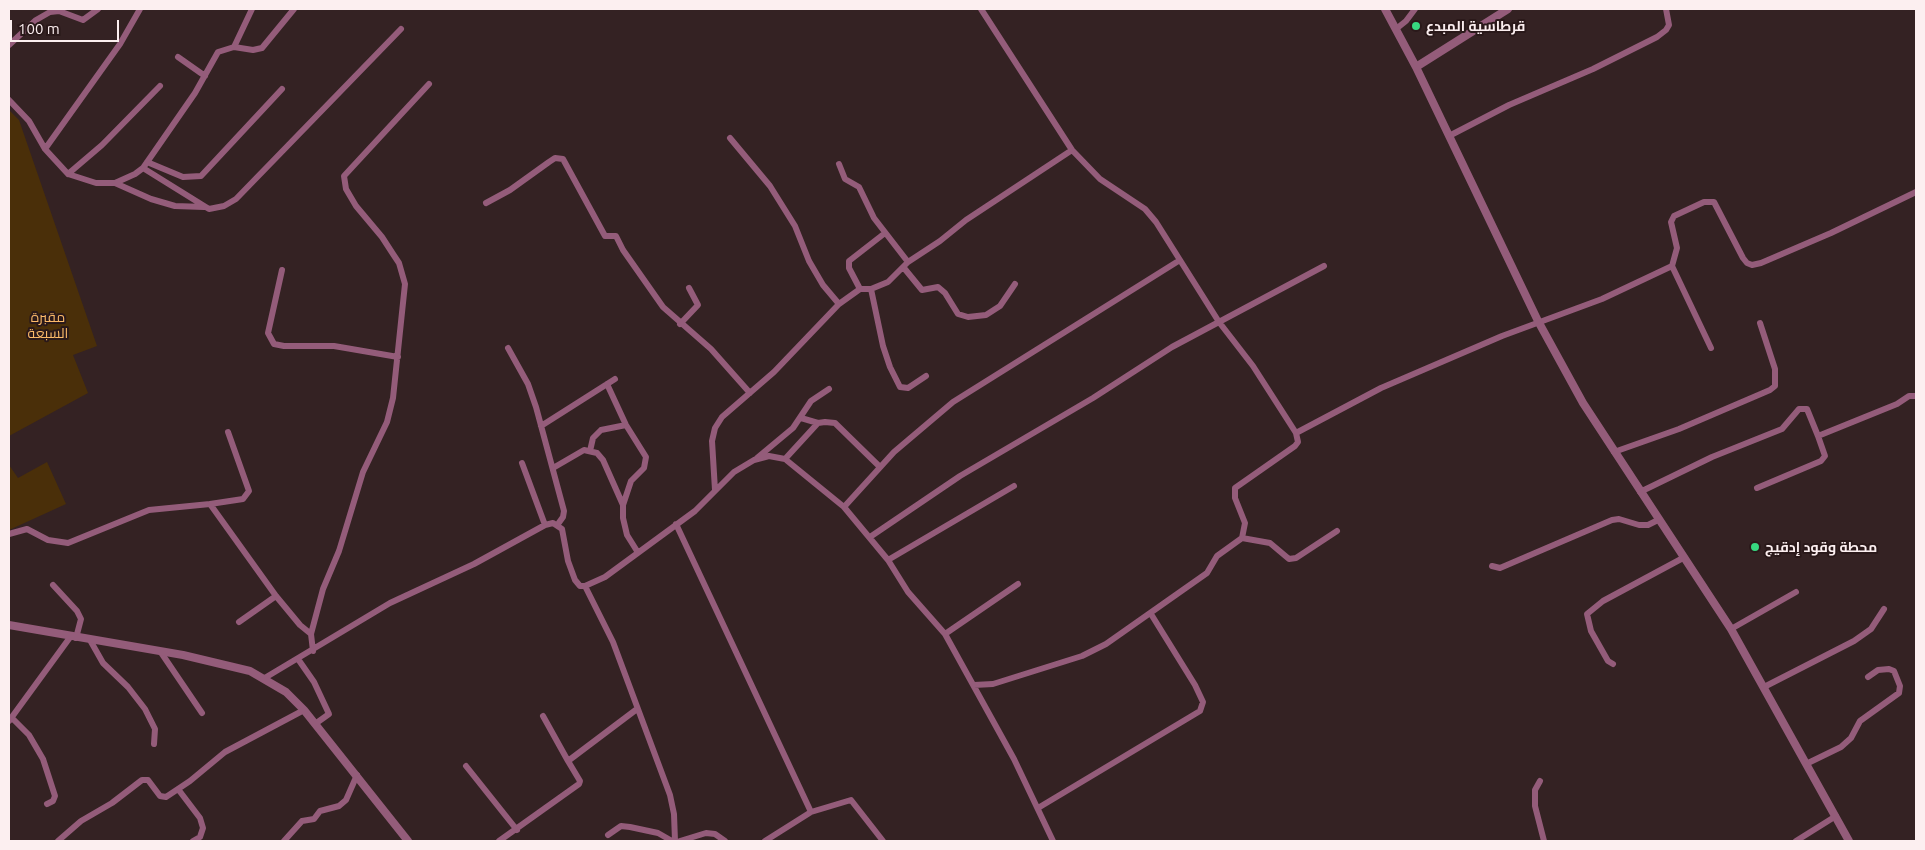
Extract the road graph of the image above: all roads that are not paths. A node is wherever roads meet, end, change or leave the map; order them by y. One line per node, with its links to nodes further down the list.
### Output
1 (98, 9): 12 (street)
2 (140, 9): 23 (street)
3 (252, 9): 13 (street)
4 (294, 9): 13 (street)
5 (981, 9): 24 (street)
6 (1385, 9): 10 (street)
7 (1415, 9): 10 (street)
8 (1508, 9): 15 (street)
9 (1666, 9): 21 (street)
10 (1396, 29): 15 (street)
11 (402, 30): 31 (street)
12 (9, 45)
13 (234, 47): 16 (street)
14 (178, 57): 16 (street)
15 (1416, 67): 21 (street)
16 (205, 76): 26 (street)
17 (429, 84): 49 (street)
18 (160, 86): 27 (street)
19 (282, 89): 26 (street)
20 (9, 100): 23 (street)
21 (1449, 136): 43 (street)
22 (730, 138): 42 (street)
23 (45, 149): 27 (street)
24 (1072, 150): 33 (street); 34 (street)
25 (839, 164): 32 (street)
26 (145, 165): 28 (street); 31 (street)
27 (68, 174): 28 (street)
28 (115, 183): 31 (street)
29 (1916, 192): 36 (street)
30 (486, 203): 46 (street)
31 (205, 207)
32 (885, 233): 34 (street); 41 (street)
33 (1180, 260): 44 (street); 68 (street)
34 (906, 265): 38 (street); 40 (street)
35 (1324, 266): 44 (street)
36 (1672, 266): 43 (street); 48 (street)
37 (282, 270): 49 (street)
38 (1015, 284)
39 (689, 288): 46 (street)
40 (871, 288): 41 (street); 50 (street)
41 (860, 289): 42 (street)
42 (840, 304): 54 (street)
43 (1538, 321): 61 (street); 64 (street)
44 (1219, 322): 61 (street); 83 (street)
45 (1760, 323): 64 (street)
46 (680, 324): 54 (street)
47 (508, 348): 59 (street)
48 (1712, 348)
49 (398, 357): 99 (street)
50 (926, 376)
51 (615, 379): 52 (street)
52 (607, 384): 58 (street); 59 (street)
53 (829, 389): 56 (street)
54 (750, 393): 72 (street)
55 (1916, 396): 62 (street)
56 (801, 418): 57 (street); 66 (street)
57 (818, 423): 65 (street); 68 (street)
58 (626, 425): 63 (street); 75 (street)
59 (540, 426): 69 (street)
60 (228, 432): 74 (street)
61 (1296, 433): 84 (street)
62 (1818, 436): 71 (street); 73 (street)
63 (590, 451): 69 (street); 75 (street)
64 (1614, 452): 73 (street)
65 (784, 459): 66 (street); 76 (street)
66 (754, 460): 72 (street)
67 (522, 463): 80 (street)
68 (880, 467): 76 (street)
69 (553, 468): 78 (street)
70 (1014, 486): 87 (street)
71 (1757, 488)
72 (715, 490): 79 (street)
73 (1640, 492): 77 (street)
74 (210, 504): 82 (street); 93 (street)
75 (624, 505): 85 (street)
76 (844, 506): 83 (street)
77 (1658, 520): 86 (street); 88 (street)
78 (558, 524): 80 (street); 91 (street)
79 (676, 524): 85 (street); 126 (street)
80 (545, 525): 104 (street)
81 (1336, 531): 84 (street)
82 (9, 534)
83 (870, 537): 87 (street)
84 (1242, 538): 95 (street)
85 (637, 551): 91 (street)
86 (1683, 558): 98 (street); 106 (street)
87 (888, 560): 100 (street)
88 (1492, 566)
89 (1018, 584): 100 (street)
90 (53, 585): 101 (street)
91 (585, 586): 111 (street)
92 (1796, 592): 98 (street)
93 (276, 596): 96 (street); 99 (street)
94 (1884, 609): 110 (street)
95 (1151, 614): 109 (street); 125 (street)
96 (238, 622)
97 (9, 626): 101 (street)
98 (1731, 629): 110 (street)
99 (311, 634): 104 (street)
100 (946, 634): 109 (street)
101 (73, 637): 102 (street); 115 (street)
102 (90, 640): 103 (street); 117 (street)
103 (160, 651): 108 (street); 113 (street)
104 (313, 651): 105 (street)
105 (298, 659): 108 (street); 116 (street)
106 (1613, 664)
107 (1868, 677): 119 (street)
108 (263, 679): 112 (street)
109 (974, 685): 125 (street)
110 (1764, 687): 119 (street)
111 (637, 709): 118 (street); 135 (street)
112 (304, 710): 116 (street); 123 (street)
113 (202, 713)
114 (543, 716): 118 (street)
115 (10, 719): 124 (street)
116 (315, 724): 121 (street)
117 (154, 744)
118 (568, 761): 128 (street)
119 (1806, 764): 127 (street)
120 (466, 766): 128 (street)
121 (356, 775): 132 (street); 133 (street)
122 (1540, 781): 141 (street)
123 (178, 789): 130 (street); 131 (street)
124 (47, 804)
125 (1038, 808): 140 (street)
126 (811, 812): 138 (street); 139 (street)
127 (1836, 816): 142 (street); 143 (street)
128 (516, 830): 134 (street)
129 (608, 836): 135 (street)
130 (58, 841)
131 (193, 841)
132 (284, 841)
133 (408, 841)
134 (499, 841)
135 (673, 841)
136 (680, 841): 137 (street)
137 (725, 841)
138 (765, 841)
139 (883, 841)
140 (1053, 841)
141 (1544, 841)
142 (1796, 841)
143 (1850, 841)

